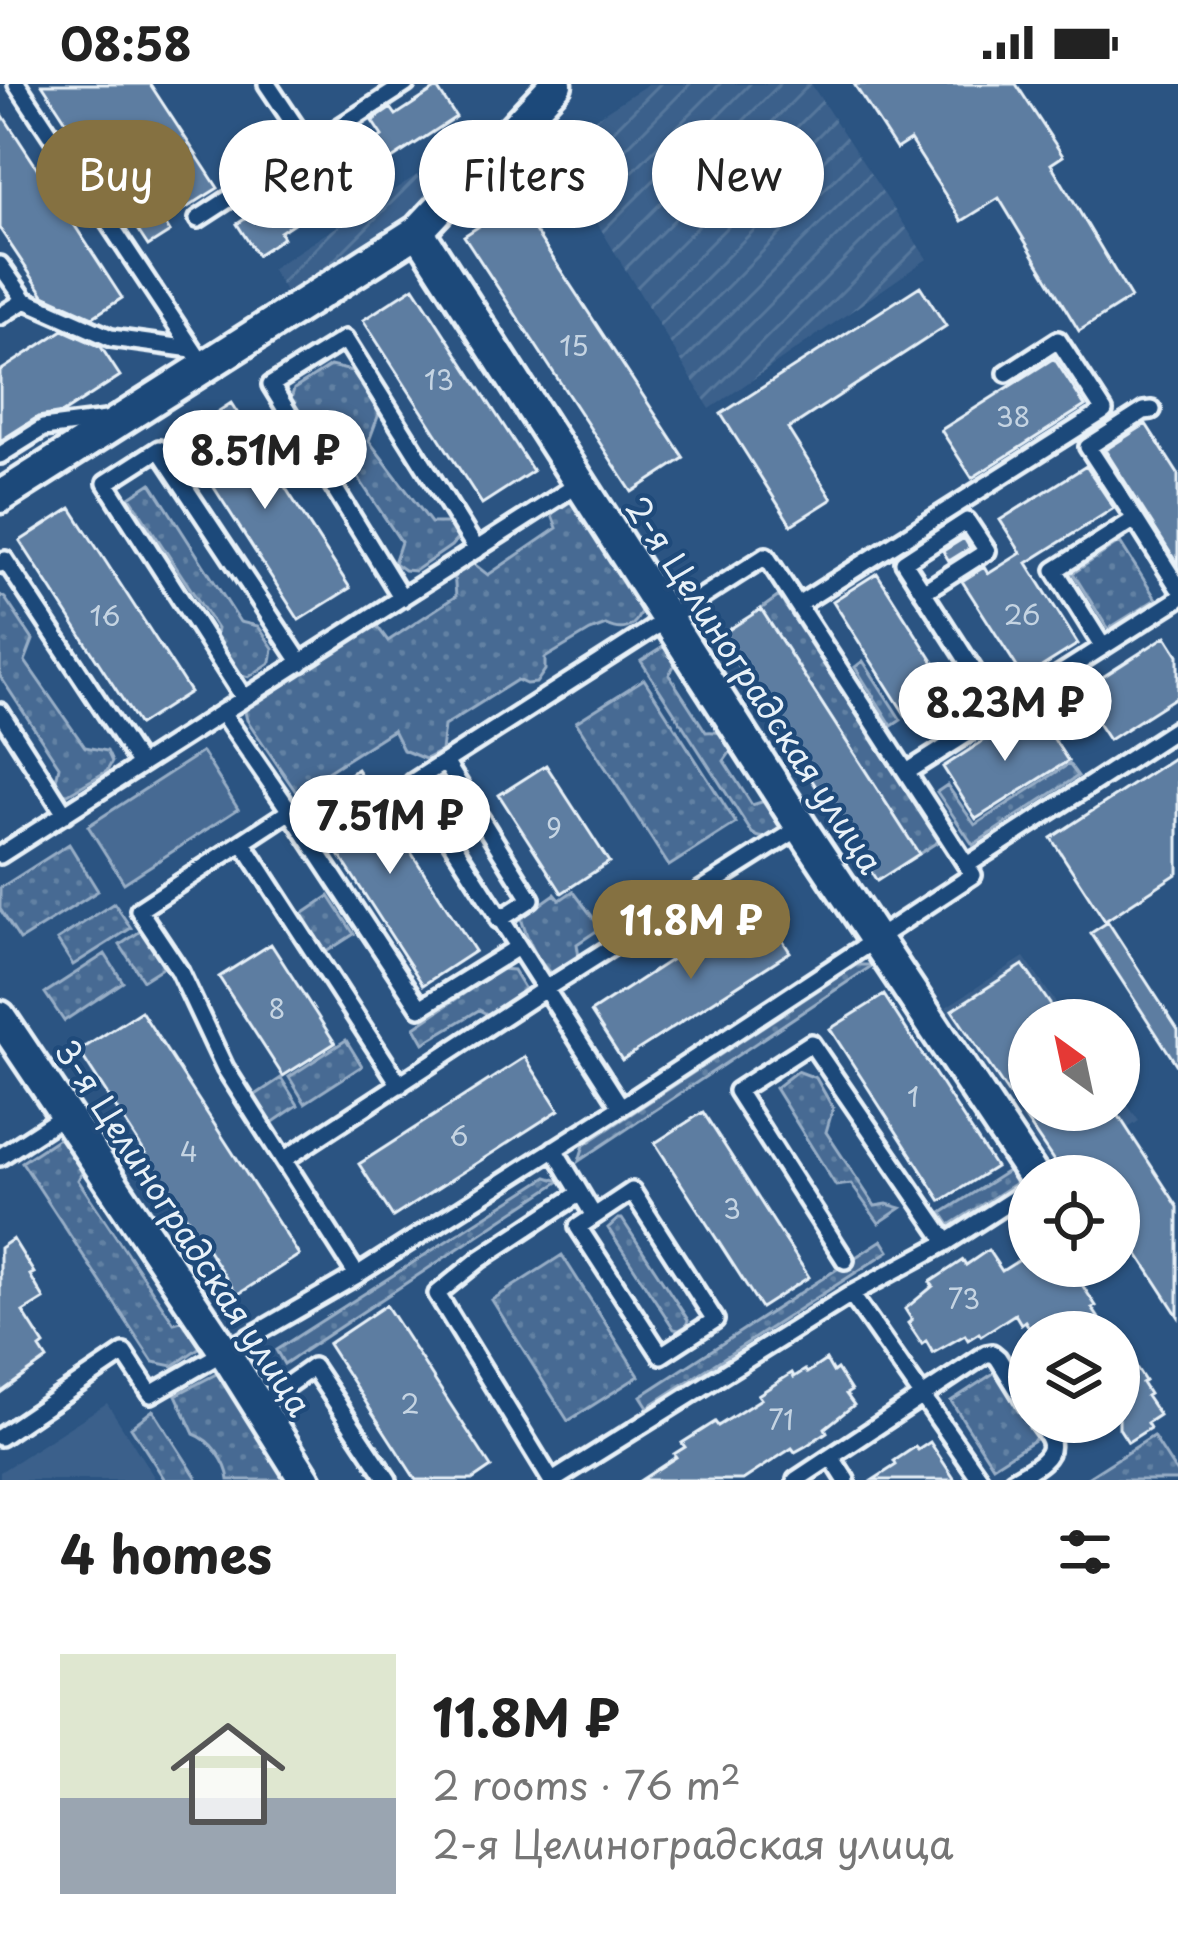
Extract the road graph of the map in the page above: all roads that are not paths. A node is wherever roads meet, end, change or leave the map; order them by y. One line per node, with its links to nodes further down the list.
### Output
1 (17, 84): 13 (lane)
2 (268, 84): 5 (lane)
3 (406, 84): 6 (lane)
4 (556, 84): 9 (street)
5 (292, 120)
6 (352, 120)
7 (219, 206): 8 (lane)
8 (198, 219)
9 (418, 231): 13 (street); 18 (street, 2-я Целиноградская улица)
10 (0, 265): 11 (lane)
11 (25, 300): 12 (lane); 13 (lane)
12 (0, 316)
13 (198, 359): 16 (street)
14 (1007, 374): 27 (lane)
15 (1152, 410): 20 (lane)
16 (127, 418): 17 (lane); 19 (street)
17 (0, 455)
18 (580, 482): 21 (lane); 28 (street, 2-я Целиноградская улица)
19 (0, 497)
20 (1136, 519): 23 (lane); 29 (lane)
21 (477, 550): 25 (lane); 25 (lane)
22 (0, 564): 37 (lane)
23 (1178, 587)
24 (923, 592): 24 (lane); 33 (lane)
25 (402, 598): 30 (lane)
26 (1178, 599): 29 (lane)
27 (798, 605): 28 (lane); 38 (lane)
28 (668, 621): 36 (lane); 41 (street, 2-я Целиноградская улица)
29 (1103, 647): 33 (lane)
30 (302, 663): 31 (lane); 31 (lane)
31 (244, 698): 34 (lane)
32 (0, 712): 40 (lane)
33 (1001, 713): 38 (lane)
34 (223, 714): 37 (lane); 39 (lane)
35 (1178, 728): 44 (lane)
36 (445, 762): 45 (lane); 45 (lane)
37 (140, 765): 40 (lane)
38 (907, 772): 44 (lane)
39 (290, 812): 42 (lane); 47 (lane)
40 (65, 814): 43 (lane)
41 (801, 827): 46 (street, 2-я Целиноградская улица); 48 (lane)
42 (243, 843): 50 (lane); 56 (lane)
43 (0, 855)
44 (967, 866): 46 (lane)
45 (499, 920): 47 (lane)
46 (875, 938): 51 (lane); 54 (street, 2-я Целиноградская улица)
47 (518, 947): 48 (lane)
48 (545, 989): 50 (lane); 51 (lane)
49 (0, 1017): 52 (street, 3-я Целиноградская улица)
50 (400, 1085): 56 (lane)
51 (621, 1107): 53 (lane)
52 (66, 1114): 55 (lane); 64 (street, 3-я Целиноградская улица)
53 (554, 1149): 57 (lane); 62 (lane)
54 (1019, 1155)
55 (0, 1157)
56 (285, 1159): 62 (lane)
57 (580, 1192): 59 (lane); 73 (lane)
58 (1008, 1203): 60 (lane)
59 (594, 1216): 59 (lane)
60 (947, 1242): 61 (lane); 63 (lane)
61 (844, 1260)
62 (357, 1275): 64 (lane)
63 (851, 1294): 66 (lane); 73 (lane)
64 (224, 1351): 67 (street, 3-я Целиноградская улица); 68 (lane)
65 (1008, 1377): 66 (lane)
66 (923, 1396): 70 (lane); 76 (lane)
67 (259, 1405): 71 (street, 3-я Целиноградская улица); 72 (lane)
68 (0, 1437)
69 (1050, 1443): 77 (lane)
70 (832, 1457): 74 (lane); 75 (lane)
71 (305, 1480)
72 (388, 1480)
73 (552, 1480)
74 (796, 1480)
75 (846, 1480)
76 (981, 1480)
77 (1012, 1480)

